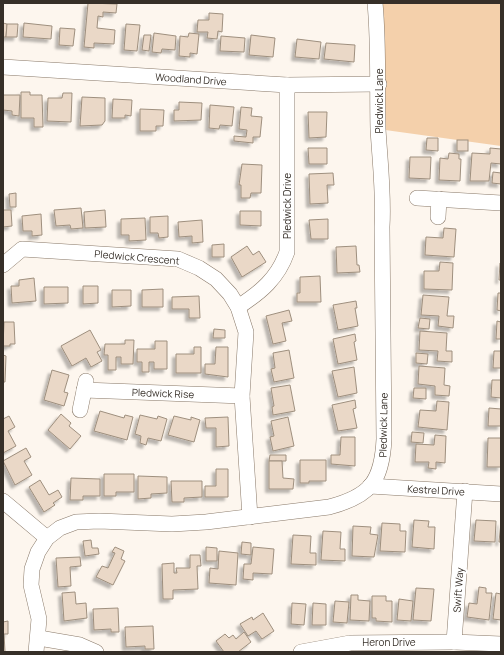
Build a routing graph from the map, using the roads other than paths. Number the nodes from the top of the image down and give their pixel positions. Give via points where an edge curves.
1 (376, 3) edge
2 (3, 67) edge
3 (379, 84) junction
4 (287, 85) junction
5 (417, 198) dead end
6 (439, 199) junction
7 (501, 203) edge
8 (438, 216) dead end
9 (3, 265) edge
10 (238, 308) junction
11 (242, 396) junction
12 (80, 410) dead end
13 (370, 486) junction
14 (465, 491) junction
15 (501, 494) edge
16 (3, 501) edge
17 (250, 517) junction
18 (47, 538) junction
19 (454, 642) junction
20 (501, 644) edge
21 (38, 645) edge
22 (96, 652) edge
23 (301, 652) edge

1 - 3 street, Pledwick Lane
2 - 4 street, Woodland Drive
3 - 4 street, Woodland Drive
3 - 13 street, Pledwick Lane via 378,129 383,199 384,439 383,460 378,476
4 - 10 street, Pledwick Drive via 287,252 273,280
5 - 6 street
6 - 7 street
6 - 8 street
9 - 10 street, Pledwick Crescent via 22,249 178,259 216,279 230,294
10 - 11 street, Pledwick Crescent via 246,332
11 - 12 street, Pledwick Rise via 85,385
11 - 17 street, Pledwick Crescent
13 - 14 street, Kestrel Drive
13 - 17 street, Pledwick Lane via 358,496 329,507
14 - 15 street, Kestrel Drive
14 - 19 street, Swift Way
16 - 18 street
17 - 18 street, Pledwick Lane via 172,524 76,522 60,528
18 - 21 street, Pledwick Lane via 32,568 31,585 39,619
19 - 20 street
19 - 23 street, Heron Drive via 350,643
21 - 22 street via 80,645

